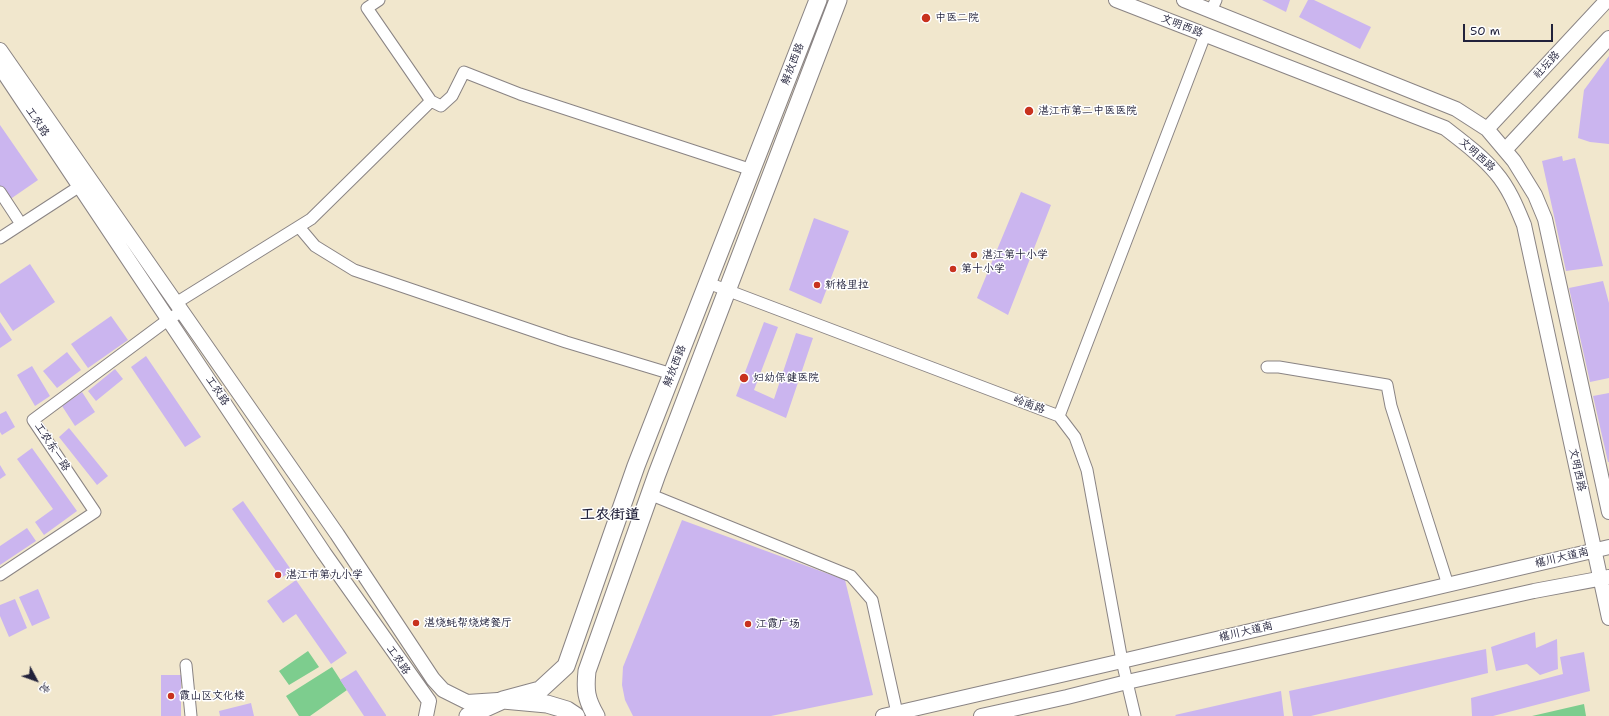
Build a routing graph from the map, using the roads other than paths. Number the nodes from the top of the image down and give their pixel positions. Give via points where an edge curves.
1 (379, 0) edge
2 (818, 0) edge
3 (838, 0) edge
4 (1116, 0) edge
5 (1184, 0) edge
6 (1607, 0) edge
7 (1213, 6) edge
8 (1205, 35) junction
9 (1609, 38) edge
10 (0, 50) edge
11 (0, 66) edge
12 (431, 101) junction
13 (1487, 129) junction
14 (1505, 150) junction
15 (752, 170) junction
16 (80, 186) junction
17 (0, 192) edge
18 (21, 224) junction
19 (299, 227) junction
20 (0, 238) edge
21 (708, 283) junction
22 (727, 289) junction
23 (179, 307) junction
24 (169, 319) junction
25 (1267, 366) dead end
26 (672, 374) junction
27 (1059, 416) junction
28 (649, 494) junction
29 (1609, 512) edge
30 (1609, 547) edge
31 (1595, 550) junction
32 (0, 575) edge
33 (1605, 578) edge
34 (1448, 585) junction
35 (1609, 618) edge
36 (1122, 661) junction
37 (186, 665) dead end
38 (1127, 682) junction
39 (503, 700) junction
40 (897, 713) junction
41 (191, 716) edge
42 (426, 716) edge
43 (468, 716) edge
44 (576, 716) edge
45 (596, 716) edge
46 (883, 716) edge
47 (981, 716) edge
48 (1135, 716) edge

1 - 12 street via 367,8
2 - 15 main road, 解放西路
3 - 22 main road, 解放西路
4 - 8 street, 文明西路
5 - 7 street, 文明西路
6 - 13 street, 社坛路
7 - 13 street, 文明西路 via 1456,109
8 - 27 street
8 - 31 street, 文明西路 via 1445,128 1497,174 1524,225
9 - 14 street
10 - 23 street, 工农路
11 - 16 street, 工农路
12 - 15 street via 441,106 452,96 464,72 520,94
12 - 19 street, 工农东一路 via 311,219
13 - 14 street, 文明西路
14 - 29 street, 文明西路 via 1535,195 1545,219
15 - 21 main road, 解放西路
16 - 18 street
16 - 24 street, 工农路
17 - 18 street
18 - 20 street
19 - 23 street, 工农东一路
19 - 26 street via 316,246 354,270 566,342
21 - 22 street, 岭南路
21 - 26 main road, 解放西路
22 - 27 street, 岭南路
22 - 28 main road, 解放西路
23 - 24 street, 工农东一路
23 - 39 street, 工农路 via 433,679 443,690 467,702
24 - 32 street, 工农东一路 via 33,420 95,512
24 - 42 street, 工农路 via 324,553 428,701
25 - 34 street via 1387,385 1391,406
26 - 39 main road, 解放西路 via 636,466 566,666 540,690
27 - 36 street, 岭南路 via 1075,437 1087,470
28 - 40 street via 851,576 872,600
28 - 45 main road, 解放西路 via 587,671 585,686 588,702
30 - 31 street, 椹川大道南
31 - 33 street, 文明西路
31 - 34 street, 椹川大道南
33 - 35 street, 文明西路
33 - 38 street, 椹川大道南 via 1534,591
34 - 36 street, 椹川大道南
36 - 38 street, 岭南路
36 - 40 street, 椹川大道南
37 - 41 street
38 - 47 street, 椹川大道南
38 - 48 street, 岭南路
39 - 43 main road, 解放西路
39 - 44 main road via 547,704 567,710
40 - 46 street, 椹川大道南

